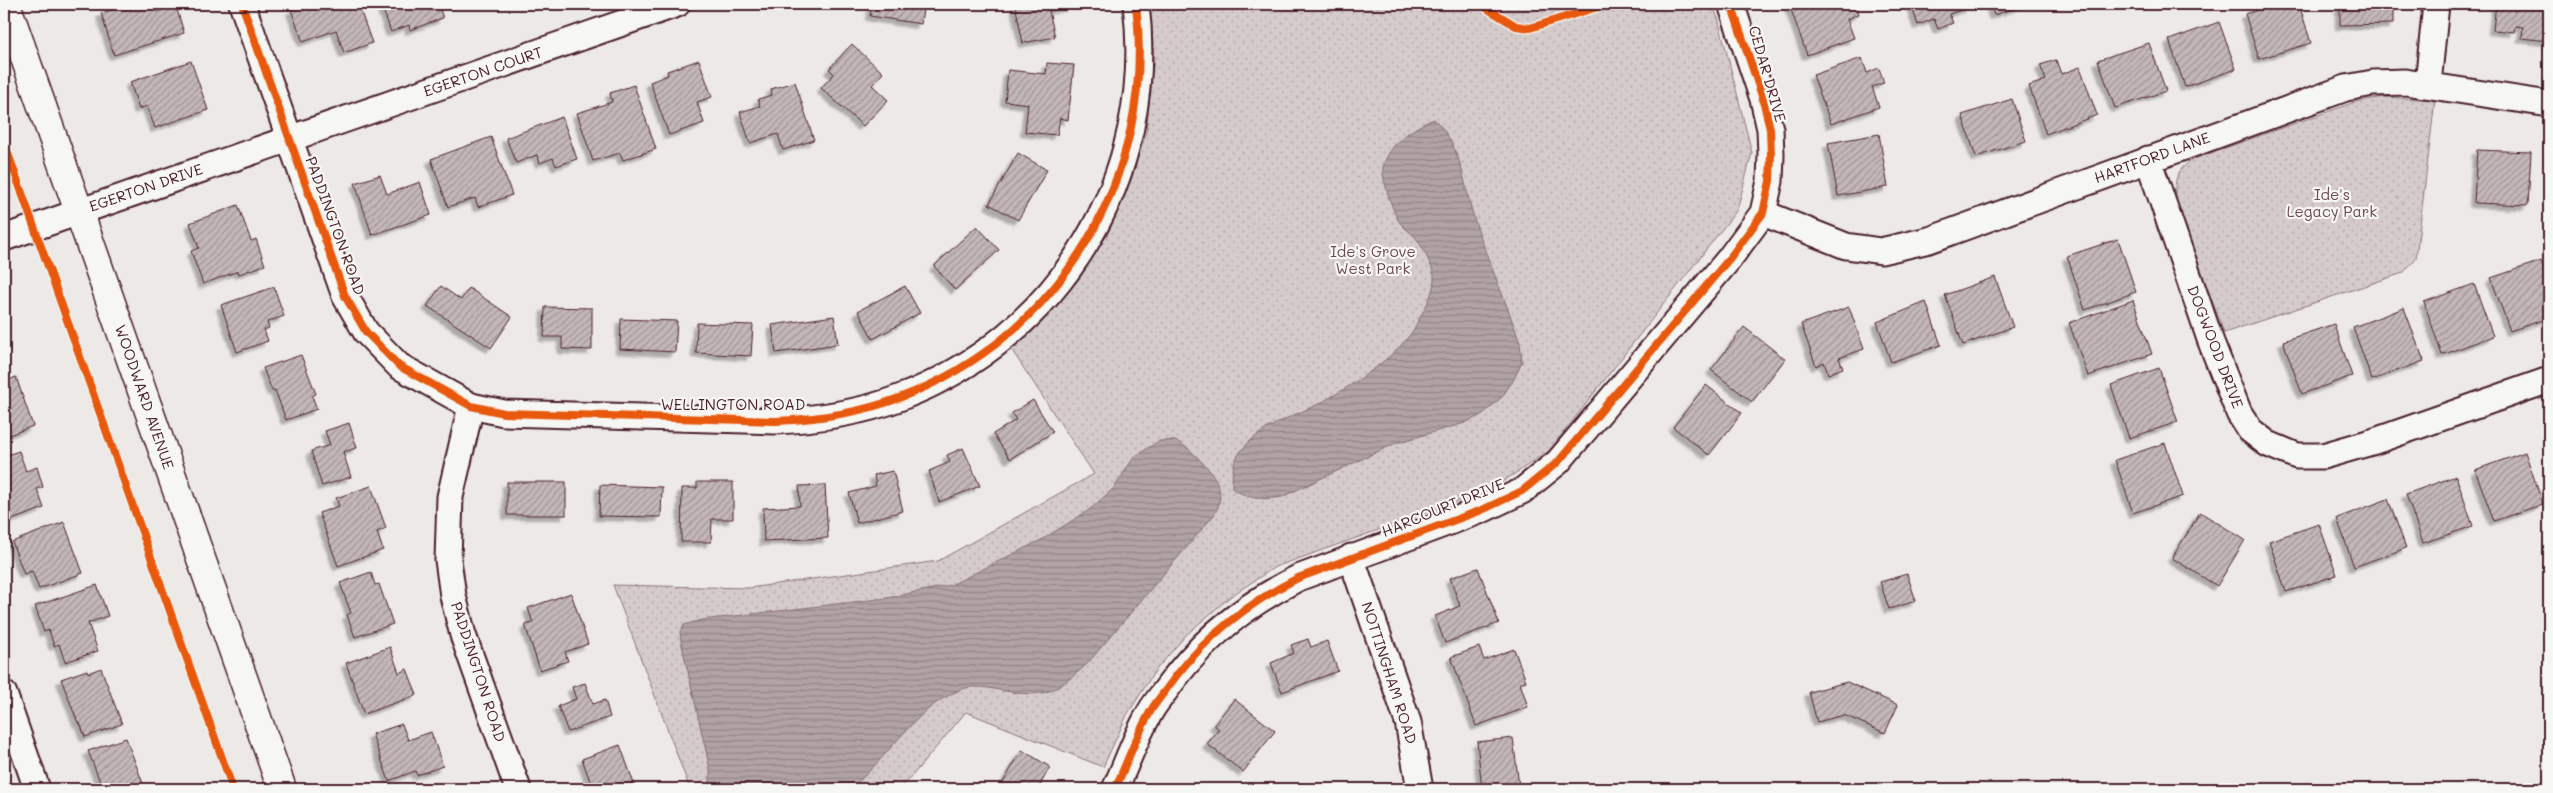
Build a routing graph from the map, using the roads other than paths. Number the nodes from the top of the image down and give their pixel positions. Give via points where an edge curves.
1 (6, 4) edge
2 (242, 4) edge
3 (677, 4) edge
4 (1136, 4) edge
5 (1731, 4) edge
6 (2436, 4) edge
7 (2428, 84) junction
8 (2549, 104) edge
9 (289, 140) junction
10 (2148, 160) junction
11 (79, 212) junction
12 (1763, 213) junction
13 (4, 238) edge
14 (2549, 380) edge
15 (471, 406) junction
16 (1351, 558) junction
17 (4, 694) edge
18 (37, 789) edge
19 (282, 789) edge
20 (518, 789) edge
21 (1115, 789) edge
22 (1420, 789) edge

1 - 11 main road, WOODWARD AVENUE
2 - 9 street, PADDINGTON ROAD
3 - 9 street, EGERTON COURT
4 - 15 street, WELLINGTON ROAD via 1140,61 1134,119 1102,214 1064,275 1016,328 988,350 933,384 852,413 804,420 525,415
5 - 12 street, CEDAR DRIVE via 1770,129 1770,181
6 - 7 street
7 - 8 street, HARTFORD LANE
7 - 10 street, HARTFORD LANE via 2373,83 2346,88
9 - 11 street, EGERTON DRIVE
9 - 15 street, PADDINGTON ROAD via 345,296 366,332 399,366
10 - 12 street, HARTFORD LANE via 1930,240 1881,251 1846,246
10 - 14 street, DOGWOOD DRIVE via 2239,413 2250,430 2268,444 2297,456 2323,456 2375,442
11 - 13 street, EGERTON DRIVE
11 - 19 main road, WOODWARD AVENUE
12 - 16 street, HARCOURT DRIVE via 1729,260 1558,462 1522,491 1482,510
15 - 20 street, PADDINGTON ROAD via 450,497 448,560 453,596 464,634
16 - 21 street, HARCOURT DRIVE via 1272,591 1211,636 1177,673 1148,714
16 - 22 street, NOTTINGHAM ROAD via 1408,722
17 - 18 street

